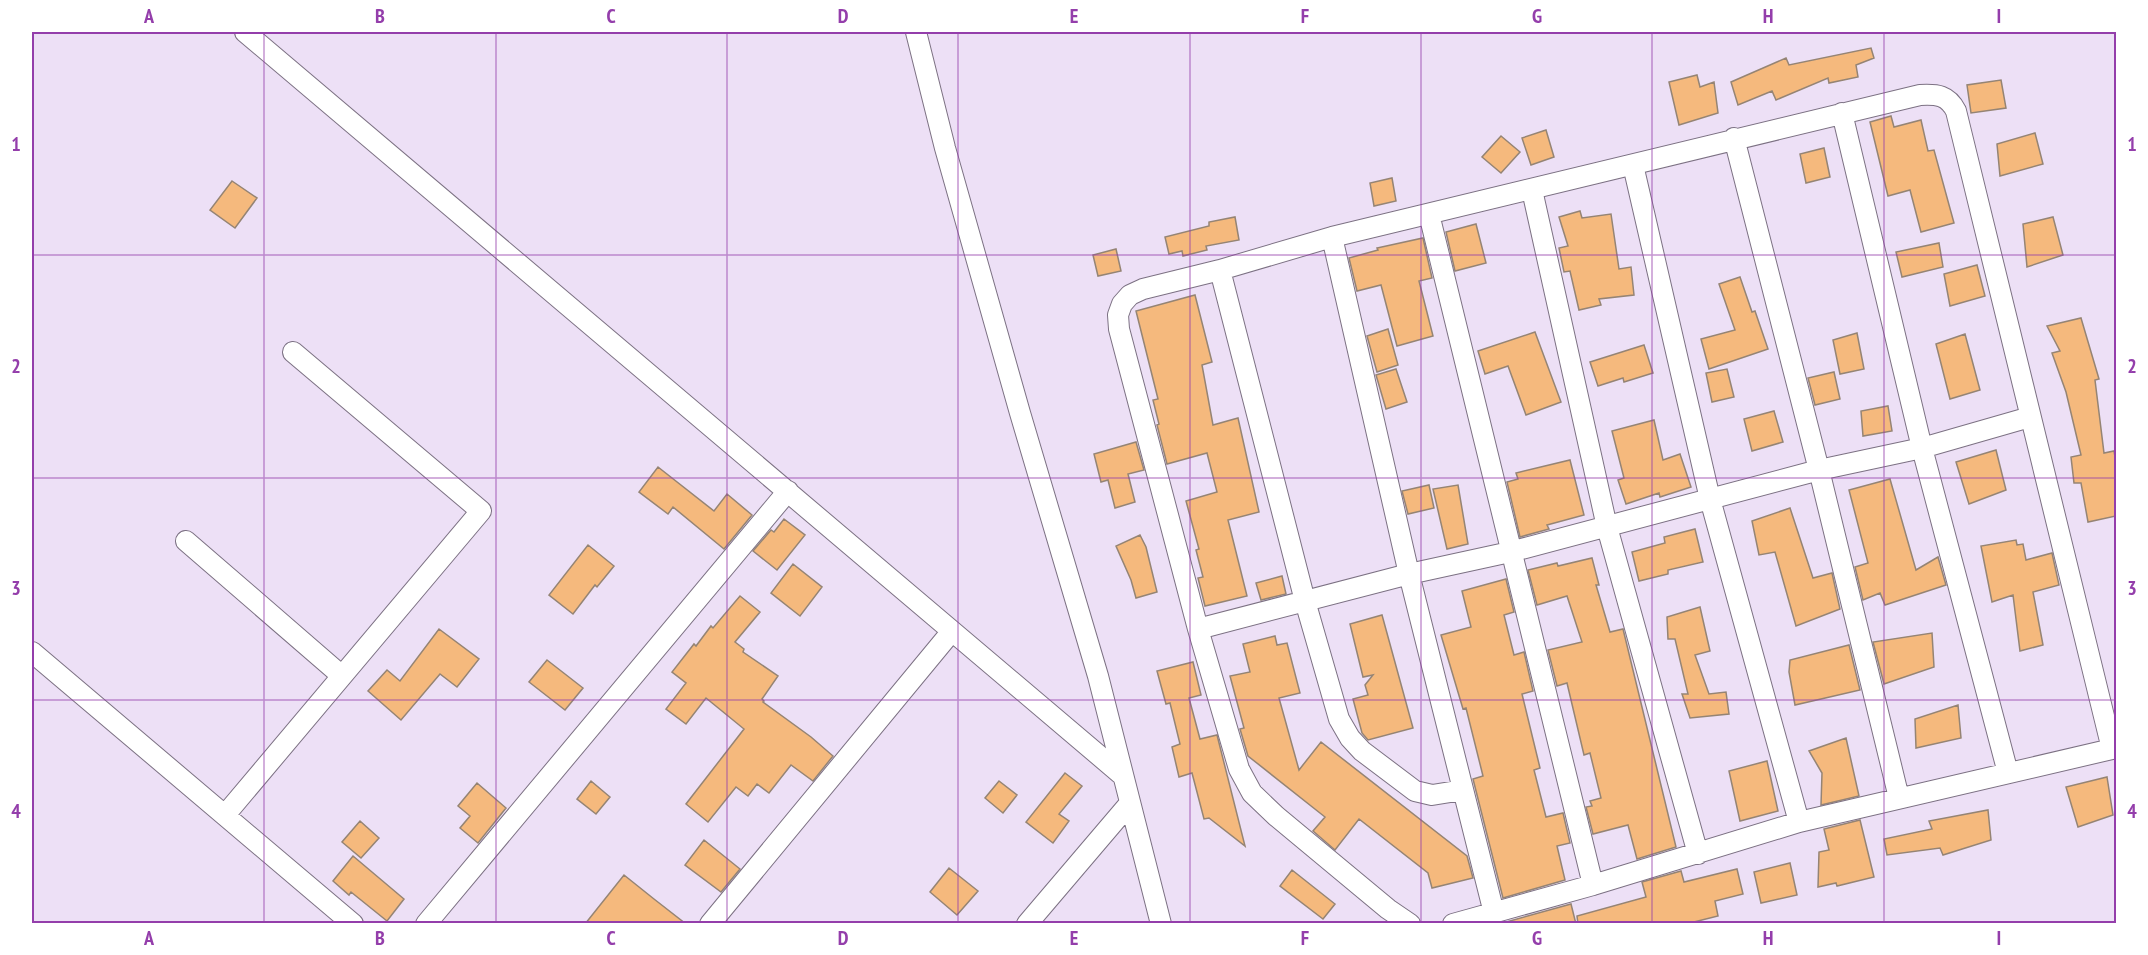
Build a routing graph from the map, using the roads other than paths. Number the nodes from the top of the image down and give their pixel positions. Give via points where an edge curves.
1 (245, 32) edge
2 (916, 32) edge
3 (1842, 114) junction
4 (1734, 138) junction
5 (1633, 165) junction
6 (1532, 190) junction
7 (1429, 214) junction
8 (1332, 237) junction
9 (1220, 270) junction
10 (293, 351) dead end
11 (2030, 417) junction
12 (1922, 448) junction
13 (1819, 470) junction
14 (788, 491) junction
15 (1710, 499) junction
16 (1607, 527) junction
17 (186, 542) dead end
18 (1510, 552) junction
19 (1409, 574) junction
20 (1305, 601) junction
21 (1198, 629) junction
22 (952, 631) junction
23 (32, 652) edge
24 (342, 676) junction
25 (2114, 757) edge
26 (2008, 773) junction
27 (1122, 775) junction
28 (1463, 789) junction
29 (1899, 798) junction
30 (1130, 803) junction
31 (225, 815) junction
32 (1799, 822) junction
33 (1698, 854) junction
34 (1593, 885) junction
35 (1494, 913) junction
36 (353, 924) edge
37 (426, 924) edge
38 (711, 924) edge
39 (1027, 924) edge
40 (1161, 924) edge
41 (1410, 924) edge
42 (1453, 924) edge

1 - 14 street
2 - 27 street via 945,148 1098,676
3 - 4 street
3 - 11 street via 1920,95 1936,94 1952,102
3 - 12 street
4 - 5 street
4 - 13 street
5 - 6 street
5 - 15 street
6 - 7 street
6 - 16 street
7 - 8 street
7 - 18 street
8 - 9 street
8 - 19 street
9 - 20 street
9 - 21 street via 1143,289 1130,295 1118,315
10 - 24 street via 481,511
11 - 12 street
11 - 25 street
12 - 13 street
12 - 26 street
13 - 15 street
13 - 29 street
14 - 22 street
14 - 37 street
15 - 16 street
15 - 32 street
16 - 18 street
16 - 33 street
17 - 24 street
18 - 19 street
18 - 34 street
19 - 20 street
19 - 28 street
20 - 21 street
20 - 28 street via 1339,718 1350,738 1415,791 1432,795
21 - 41 street via 1239,769 1252,793
22 - 27 street
22 - 38 street
23 - 31 street
24 - 31 street
25 - 26 street
26 - 29 street
27 - 30 street
28 - 35 street
29 - 32 street
30 - 39 street
30 - 40 street
31 - 36 street
32 - 33 street
33 - 34 street
34 - 35 street
35 - 42 street

